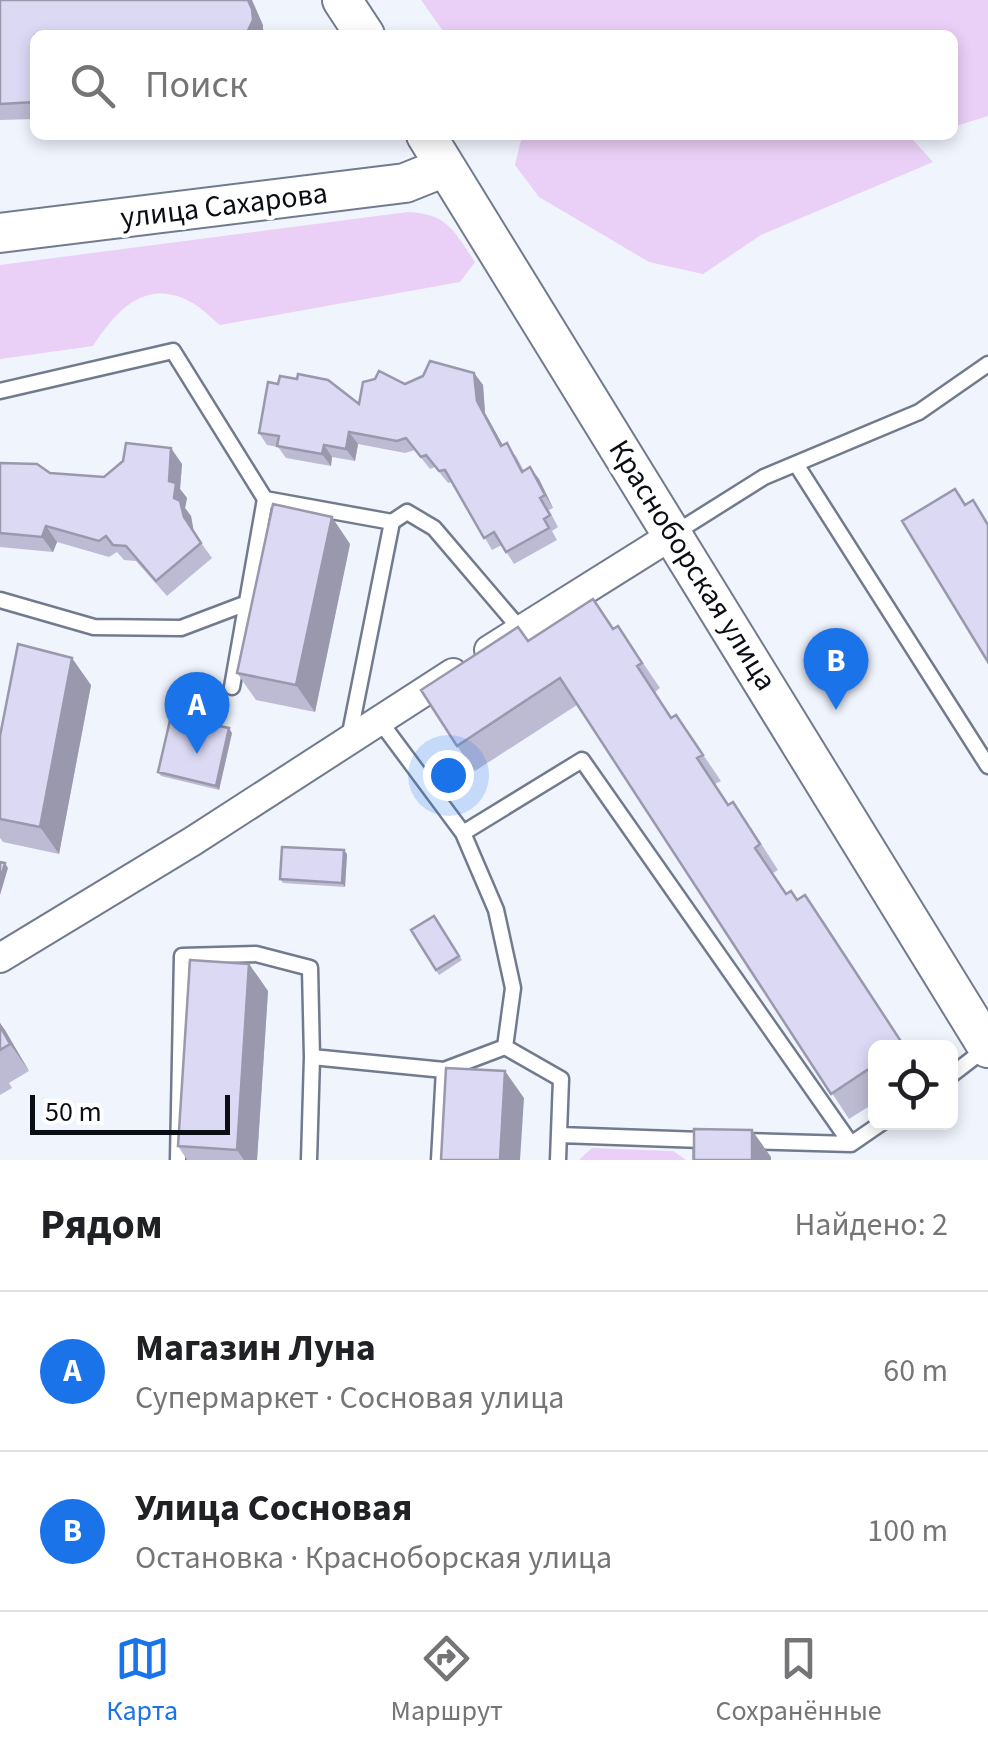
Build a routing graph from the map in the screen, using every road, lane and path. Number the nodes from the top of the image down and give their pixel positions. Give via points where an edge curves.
1 (342, 0) edge
2 (362, 30) edge
3 (436, 151) edge
4 (0, 233) edge
5 (988, 364) edge
6 (0, 391) edge
7 (796, 464) junction
8 (264, 499) junction
9 (392, 522) junction
10 (674, 534) junction
11 (0, 600) edge
12 (247, 603) junction
13 (520, 630) junction
14 (232, 687) dead end
15 (378, 720) junction
16 (349, 738) junction
17 (988, 766) edge
18 (463, 833) junction
19 (0, 958) edge
20 (504, 1047) junction
21 (988, 1048) edge
22 (312, 1058) junction
23 (444, 1070) junction
24 (958, 1070) edge
25 (871, 1130) edge
26 (559, 1134) junction
27 (702, 1140) junction
28 (851, 1144) junction
29 (178, 1160) edge
30 (310, 1160) edge
31 (438, 1160) edge
32 (558, 1160) edge
33 (702, 1160) edge

1 - 2 street
3 - 4 street, улица Сахарова via 405,182
3 - 10 street, Красноборская улица
5 - 7 lane via 919,412
6 - 8 lane via 173,350
7 - 10 lane
7 - 17 lane
8 - 9 lane
8 - 12 lane
9 - 13 lane via 407,512 434,528
9 - 16 lane
10 - 13 street
10 - 21 street, Красноборская улица
11 - 12 lane via 94,627 181,628
12 - 14 lane
13 - 15 street
15 - 16 street
15 - 18 lane
16 - 19 street
18 - 20 lane via 496,910 513,988
18 - 28 lane via 582,760
20 - 23 lane
20 - 26 lane via 562,1079
21 - 24 lane
22 - 23 lane
22 - 29 lane via 310,968 256,954 182,956
22 - 30 lane
23 - 31 lane
25 - 28 lane
26 - 27 lane
26 - 32 lane
27 - 28 lane
27 - 33 lane

